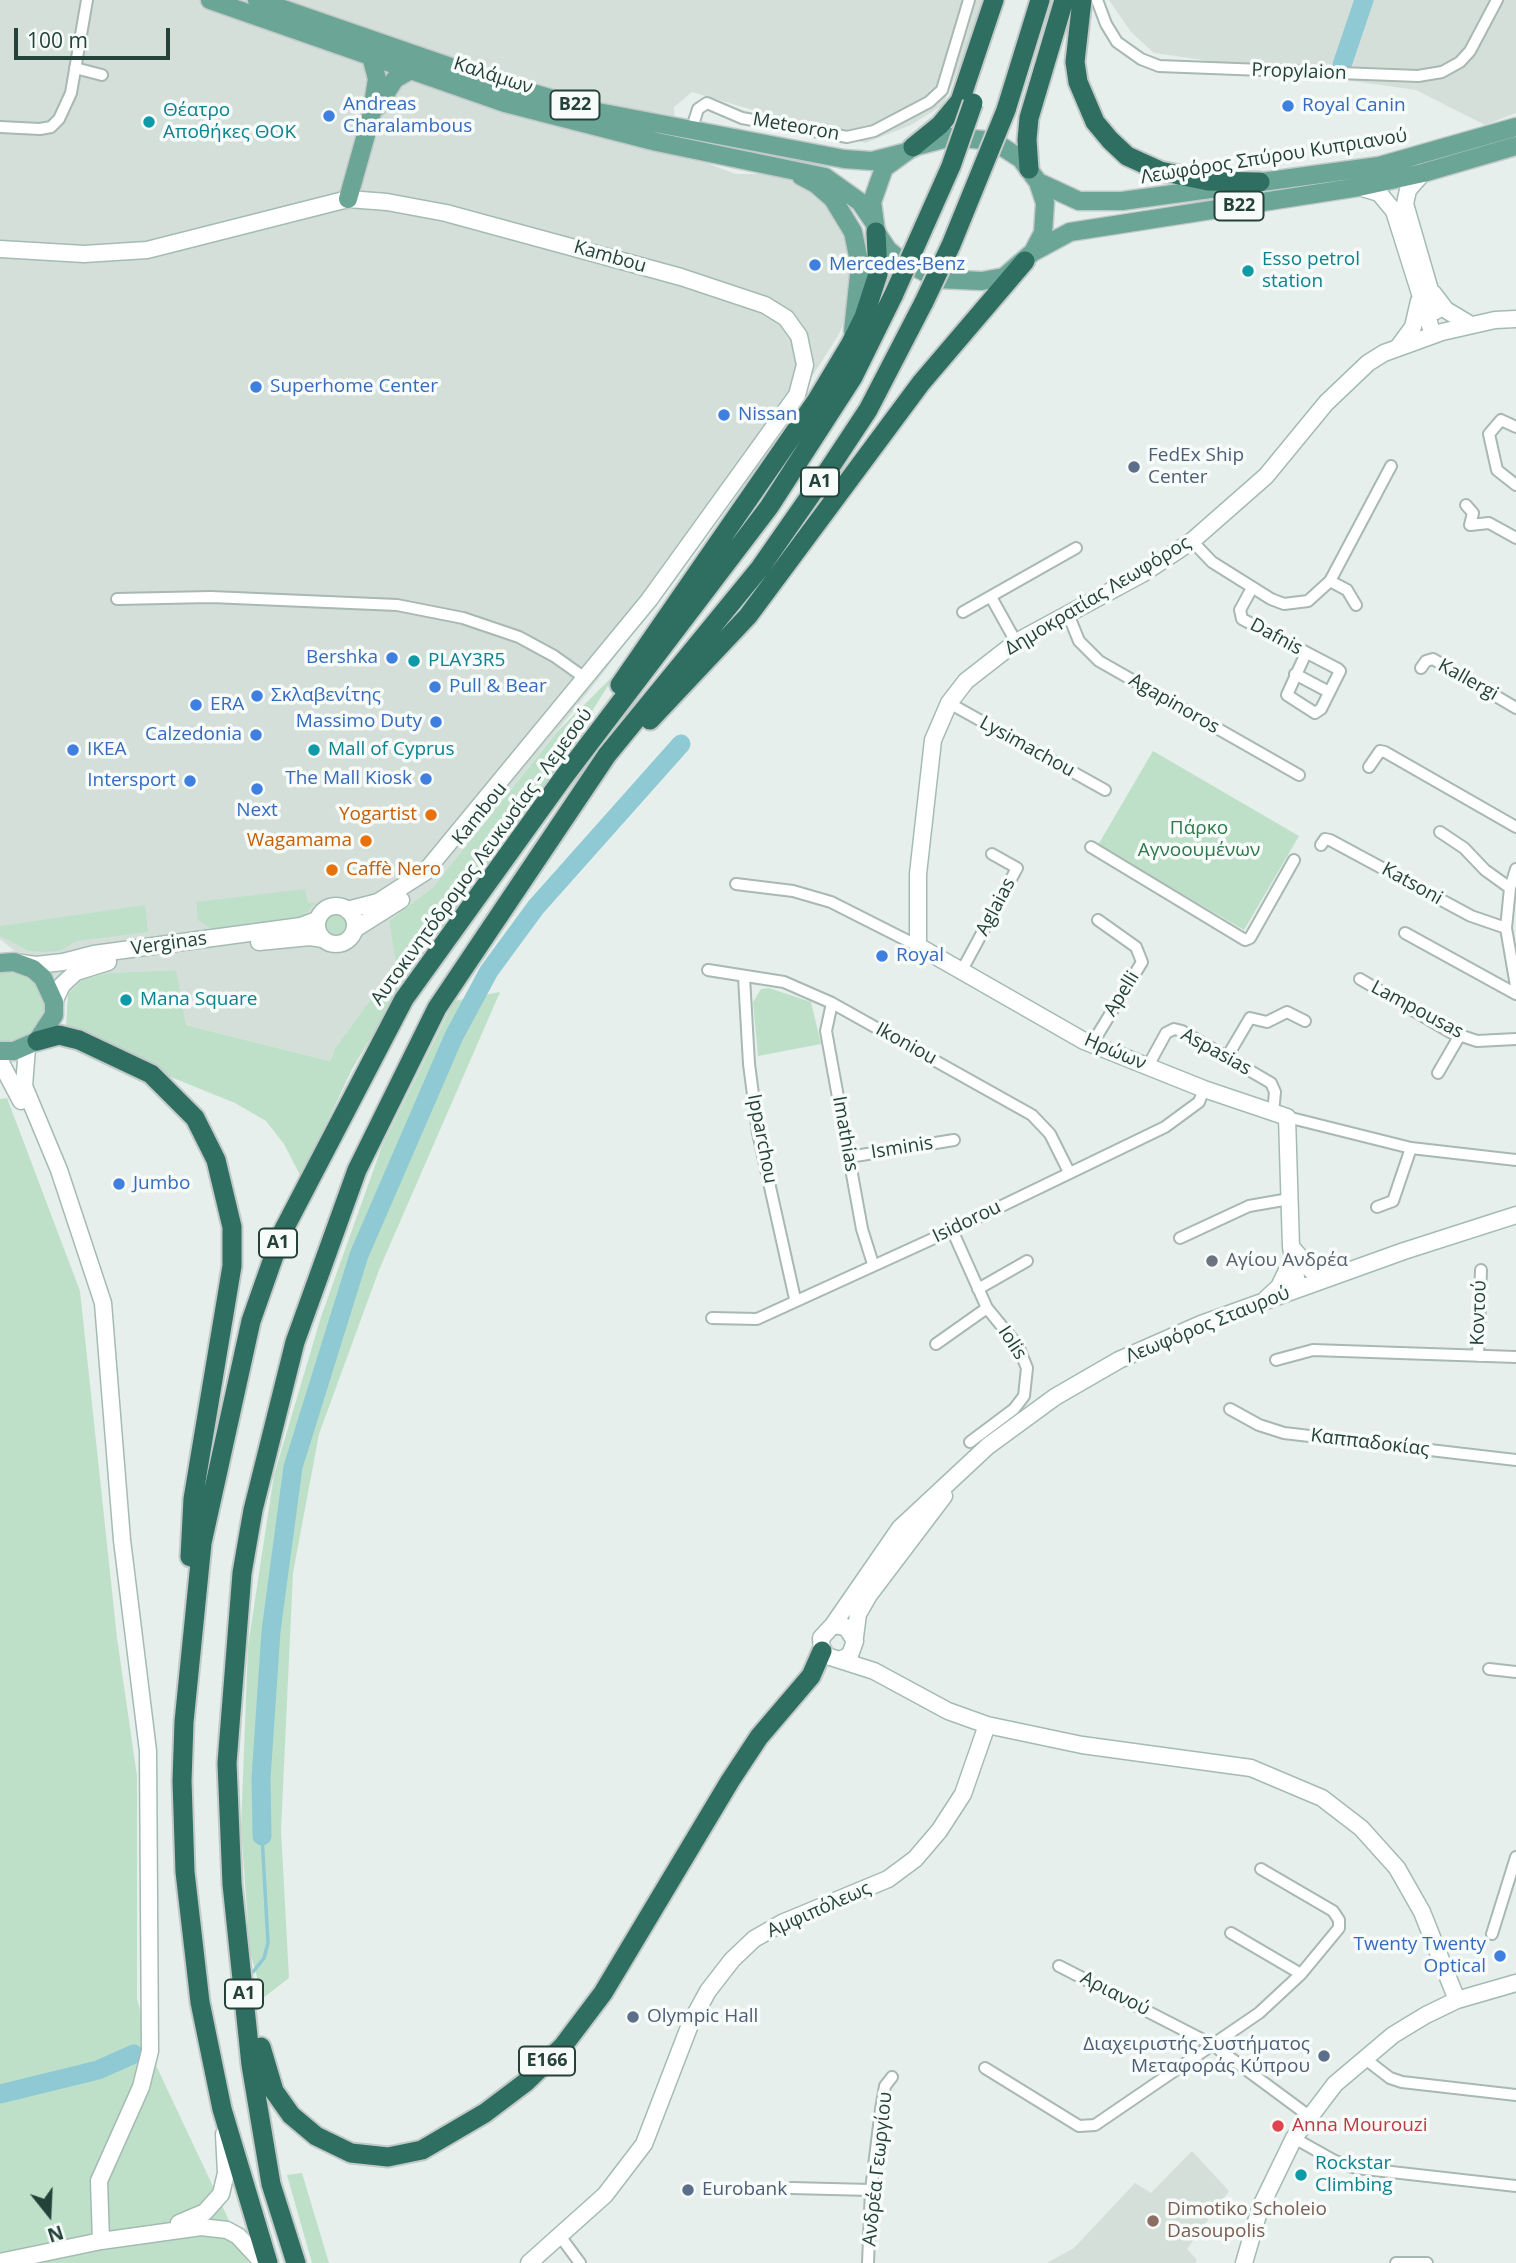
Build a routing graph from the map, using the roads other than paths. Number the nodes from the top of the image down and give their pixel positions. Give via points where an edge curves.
1 (87, 0) edge
2 (210, 0) edge
3 (257, 0) edge
4 (969, 0) edge
5 (994, 0) edge
6 (1008, 0) edge
7 (1040, 0) edge
8 (1063, 0) edge
9 (1082, 0) edge
10 (1097, 0) edge
11 (1497, 0) edge
12 (371, 56) junction
13 (75, 68) junction
14 (411, 70) junction
15 (102, 75) dead end
16 (372, 117) junction
17 (0, 127) edge
18 (1516, 127) edge
19 (691, 131) junction
20 (1516, 146) edge
21 (908, 150) junction
22 (779, 166) junction
23 (1423, 173) junction
24 (1034, 175) junction
25 (1260, 181) junction
26 (1359, 187) junction
27 (348, 199) junction
28 (875, 228) junction
29 (0, 249) edge
30 (1029, 256) junction
31 (1424, 290) junction
32 (1516, 319) edge
33 (1471, 325) junction
34 (1437, 334) junction
35 (850, 345) junction
36 (1398, 347) junction
37 (1516, 427) edge
38 (1391, 466) dead end
39 (1516, 485) edge
40 (1466, 505) dead end
41 (1516, 538) edge
42 (1192, 541) junction
43 (1076, 548) dead end
44 (1330, 581) junction
45 (1252, 588) junction
46 (991, 597) junction
47 (117, 598) dead end
48 (1356, 605) dead end
49 (963, 612) dead end
50 (1068, 614) junction
51 (1016, 642) junction
52 (1306, 653) junction
53 (1421, 668) dead end
54 (1295, 674) junction
55 (585, 678) junction
56 (1329, 692) junction
57 (950, 703) junction
58 (1516, 708) edge
59 (1369, 767) dead end
60 (1299, 775) dead end
61 (563, 778) junction
62 (1105, 790) dead end
63 (561, 821) junction
64 (1516, 827) edge
65 (1440, 832) dead end
66 (1321, 845) dead end
67 (1091, 847) dead end
68 (992, 854) dead end
69 (1294, 860) dead end
70 (1516, 869) edge
71 (737, 884) dead end
72 (1510, 888) junction
73 (347, 909) junction
74 (317, 919) junction
75 (1098, 920) dead end
76 (1506, 928) junction
77 (355, 929) junction
78 (1405, 933) dead end
79 (323, 939) junction
80 (918, 946) junction
81 (9, 960) edge
82 (708, 970) dead end
83 (961, 972) junction
84 (744, 977) junction
85 (1360, 979) dead end
86 (1516, 986) edge
87 (1516, 994) edge
88 (54, 1002) junction
89 (832, 1003) junction
90 (1305, 1021) dead end
91 (1460, 1035) junction
92 (1516, 1039) edge
93 (32, 1044) junction
94 (1091, 1044) junction
95 (0, 1051) edge
96 (1227, 1057) junction
97 (0, 1061) edge
98 (1148, 1066) junction
99 (1438, 1073) dead end
100 (1205, 1089) junction
101 (1280, 1115) junction
102 (954, 1139) dead end
103 (1411, 1148) junction
104 (849, 1157) junction
105 (1516, 1160) edge
106 (1069, 1172) junction
107 (1289, 1199) junction
108 (1377, 1207) dead end
109 (1516, 1215) edge
110 (952, 1230) junction
111 (1180, 1238) dead end
112 (1292, 1253) junction
113 (1027, 1261) dead end
114 (873, 1264) junction
115 (1481, 1270) dead end
116 (1336, 1275) junction
117 (978, 1289) junction
118 (1298, 1289) junction
119 (795, 1299) junction
120 (1264, 1301) junction
121 (987, 1308) junction
122 (712, 1318) dead end
123 (936, 1344) dead end
124 (1478, 1356) junction
125 (1516, 1357) edge
126 (1276, 1360) dead end
127 (1230, 1409) dead end
128 (970, 1442) dead end
129 (1516, 1460) edge
130 (964, 1469) junction
131 (195, 1599) junction
132 (833, 1625) junction
133 (855, 1639) junction
134 (831, 1655) junction
135 (1489, 1669) dead end
136 (138, 1672) junction
137 (1516, 1672) edge
138 (889, 1678) junction
139 (987, 1725) junction
140 (1516, 1857) edge
141 (1261, 1869) dead end
142 (232, 1884) junction
143 (1231, 1933) dead end
144 (1492, 1934) dead end
145 (1059, 1966) dead end
146 (1301, 1974) junction
147 (1516, 1983) edge
148 (1457, 2000) junction
149 (1213, 2045) junction
150 (1364, 2057) junction
151 (985, 2068) dead end
152 (892, 2077) dead end
153 (1516, 2095) edge
154 (258, 2104) junction
155 (222, 2109) junction
156 (1309, 2116) junction
157 (1294, 2138) junction
158 (1516, 2186) edge
159 (791, 2188) dead end
160 (871, 2190) junction
161 (99, 2207) junction
162 (157, 2231) junction
163 (560, 2236) junction
164 (127, 2237) junction
165 (101, 2241) junction
166 (0, 2262) edge
167 (265, 2263) edge
168 (296, 2263) edge
169 (309, 2263) edge
170 (530, 2263) edge
171 (580, 2263) edge
172 (868, 2263) edge
173 (1244, 2263) edge
174 (1396, 2263) edge
175 (1427, 2263) edge

1 - 13 street
2 - 12 main road, Καλάμων / B22
3 - 19 main road, Καλάμων / B22 via 494,82 598,112
4 - 19 street, Meteoron via 942,90 929,102 874,131 847,137 742,118 707,103 698,109
5 - 21 highway via 960,101 940,125
6 - 61 highway, Αυτοκινητόδρομος Λευκωσίας - Λεμεσού / A1, bridge via 951,166 853,377 769,507
7 - 63 highway, A1, bridge via 1006,110 951,245 868,410 783,535 695,650 631,723
8 - 24 highway via 1029,118 1027,140
9 - 25 highway via 1075,62 1078,82 1095,122 1110,141 1127,156 1160,171 1208,181
10 - 11 street, Propylaion via 1116,42 1141,60 1159,66 1418,76 1442,72 1460,62
12 - 14 main road, Καλάμων / B22
12 - 16 main road via 377,79
13 - 15 street
13 - 17 street via 71,93 51,127
14 - 16 main road via 389,86
14 - 22 main road, Καλάμων / B22 via 575,122
16 - 27 main road
18 - 25 main road, Λεωφόρος Σπύρου Κυπριανού / B22 via 1379,166
19 - 21 main road, Καλάμων / B22 via 844,159 872,161
20 - 23 main road, Λεωφόρος Σπύρου Κυπριανού / B22
21 - 24 main road, B22 via 951,137 983,140 1014,153
21 - 28 main road via 890,161 878,178 872,202
22 - 28 main road, Καλάμων / B22 via 839,183 860,202
22 - 35 main road via 826,192 853,232 860,267
23 - 26 main road, Λεωφόρος Σπύρου Κυπριανού / B22
23 - 31 main road via 1408,190 1405,204
24 - 25 main road, Λεωφόρος Σπύρου Κυπριανού / B22 via 1068,198 1090,202
24 - 30 main road via 1046,213 1043,233
26 - 30 main road, Λεωφόρος Σπύρου Κυπριανού / B22 via 1083,229
26 - 31 main road via 1379,193 1390,203
27 - 29 main road, Kambou via 147,250 84,254
27 - 55 main road, Kambou via 446,213 681,277 765,305 786,318 799,336 805,365 797,395 649,600
28 - 30 main road, B22 via 888,250 939,279 1004,277
28 - 35 highway via 878,274
30 - 63 highway via 896,415 748,616
31 - 33 main road
31 - 34 main road
31 - 36 main road via 1413,327
32 - 33 main road, Δημοκρατίας Λεωφόρος
33 - 34 main road, Δημοκρατίας Λεωφόρος
34 - 36 main road, Δημοκρατίας Λεωφόρος
35 - 61 highway via 608,703
36 - 42 main road, Δημοκρατίας Λεωφόρος via 1360,368 1266,476
37 - 39 street via 1501,420 1489,434 1497,470
38 - 44 street
40 - 41 street via 1473,513 1470,525 1489,523
42 - 45 street via 1204,556
42 - 50 main road, Δημοκρατίας Λεωφόρος
43 - 46 street
44 - 45 street via 1318,594 1296,604 1284,604
44 - 48 street via 1347,590
45 - 52 street, Dafnis via 1240,611 1242,619
46 - 49 street
46 - 51 street
47 - 55 street via 397,605 463,618 519,637
50 - 51 main road, Δημοκρατίας Λεωφόρος
50 - 60 street, Agapinoros via 1079,641 1099,661
51 - 57 main road, Δημοκρατίας Λεωφόρος via 966,681
52 - 54 street
52 - 56 street, Dafnis via 1340,671
53 - 58 street, Kallergi via 1433,659
54 - 56 street
54 - 56 street via 1287,695 1315,713
55 - 73 main road, Kambou via 425,872 378,902
55 - 77 main road, Kambou via 436,868 416,889
57 - 62 street, Lysimachou
57 - 80 main road, Δημοκρατίας Λεωφόρος via 933,740 930,759 918,874
59 - 64 street via 1380,751 1385,752
61 - 131 highway, Αυτοκινητόδρομος Λευκωσίας - Λεμεσού / A1 via 404,999 282,1234 251,1321 210,1497
63 - 142 highway, A1 via 472,952 407,1065 357,1170 295,1342 242,1573 227,1763
65 - 72 street
66 - 76 street, Katsoni via 1331,839 1471,916
67 - 69 street via 1245,940
68 - 83 street, Aglaias via 1017,868
70 - 72 street
71 - 80 street, Ηρώων via 793,891 831,902
72 - 76 street
73 - 74 main road via 331,906
73 - 77 main road
74 - 79 main road
74 - 81 main road, Verginas via 301,926 63,962
75 - 94 street, Apelli via 1136,947 1142,962
76 - 86 street
77 - 79 main road via 346,942 330,944
78 - 87 street
79 - 88 main road, Verginas via 292,938 95,964 76,972 62,985
80 - 83 main road, Ηρώων
81 - 88 main road via 43,978
82 - 84 street, Ikoniou
83 - 94 main road, Ηρώων
84 - 89 street, Ikoniou via 784,982
84 - 119 street, Ipparchou via 748,1064 758,1133
85 - 91 street, Lampousas
88 - 93 main road via 54,1016
89 - 104 street, Imathias via 826,1031
89 - 106 street, Ikoniou via 1032,1115 1050,1134
90 - 96 street via 1287,1012 1267,1022 1250,1018
91 - 92 street, Lampousas via 1477,1041
91 - 99 street
93 - 95 main road
93 - 131 highway via 59,1035 79,1040 151,1074 195,1118 219,1171 232,1227 232,1266 189,1536
93 - 136 main road via 24,1086 59,1170 103,1303
94 - 98 main road, Ηρώων
96 - 98 street, Aspasias via 1174,1029 1166,1033
96 - 101 street, Aspasias via 1271,1083
97 - 136 main road via 56,1185 88,1281 115,1540 129,1643
98 - 100 main road, Ηρώων
100 - 101 main road, Ηρώων
100 - 106 street, Isidorou via 1183,1117
101 - 103 street, Ηρώων
101 - 107 main road
102 - 104 street, Isminis
103 - 105 street, Ηρώων
103 - 108 street via 1393,1201
104 - 114 street, Imathias
106 - 110 street, Isidorou
107 - 111 street via 1249,1206
107 - 112 main road
109 - 116 main road, Λεωφόρος Σταυρού
110 - 114 street, Isidorou
110 - 117 street, Iolis
112 - 116 main road via 1311,1270
112 - 118 main road
112 - 120 main road via 1279,1287
113 - 117 street
114 - 119 street, Isidorou
115 - 124 street, Κοντού
116 - 118 main road, Λεωφόρος Σταυρού
117 - 121 street, Iolis
118 - 120 main road, Λεωφόρος Σταυρού
119 - 122 street, Isidorou via 757,1319
120 - 130 main road, Λεωφόρος Σταυρού via 1119,1360 1055,1397
121 - 123 street
121 - 128 street, Iolis via 1018,1346 1028,1382 1014,1409
124 - 125 street
124 - 126 street via 1313,1350
127 - 129 street, Καππαδοκίας via 1284,1433
130 - 132 main road, Λεωφόρος Σταυρού via 900,1528
130 - 133 main road, Λεωφόρος Σταυρού via 869,1595 858,1614
131 - 155 highway, Αυτοκινητόδρομος Λευκωσίας - Λεμεσού / A1 via 182,1781 185,1872 198,1989
132 - 133 main road via 846,1627
132 - 134 main road via 823,1632
133 - 134 main road via 850,1655
133 - 138 main road
134 - 138 main road
134 - 142 highway, E166 via 760,1737 603,1993 563,2046 485,2113 422,2150 388,2157 351,2153 316,2136 283,2105 266,2071
135 - 137 street
136 - 161 main road via 148,1751 150,2051 141,2087 103,2169
138 - 139 main road via 948,1711
139 - 148 main road via 1082,1745 1251,1768 1322,1798 1362,1828 1397,1868 1422,1912
139 - 163 main road, Αμφιπόλεως via 963,1794 915,1859 888,1880 782,1923 754,1939 732,1960 691,2022 644,2144 605,2194
140 - 144 street
141 - 146 street via 1333,1911 1339,1920 1339,1928
142 - 154 highway, A1
143 - 146 street
145 - 149 street, Αριανού
146 - 149 street via 1282,1994
147 - 148 main road
148 - 150 main road
149 - 151 street via 1095,2125 1079,2126
149 - 156 street, Αριανού
150 - 153 street via 1402,2082
150 - 156 main road
152 - 160 street, Ανδρέα Γεωργίου via 885,2086
154 - 168 highway, A1 via 271,2184
154 - 169 highway
155 - 162 main road via 226,2173 221,2194 205,2212
155 - 167 highway, Αυτοκινητόδρομος Λευκωσίας - Λεμεσού / A1
156 - 157 main road
157 - 158 street via 1346,2166
157 - 173 main road via 1260,2208
159 - 160 street
160 - 172 street, Ανδρέα Γεωργίου
161 - 164 main road via 113,2232
161 - 165 main road
162 - 164 main road
162 - 167 main road via 227,2230
163 - 170 main road, Αμφιπόλεως
163 - 171 street
164 - 165 main road
165 - 166 main road
174 - 175 street

